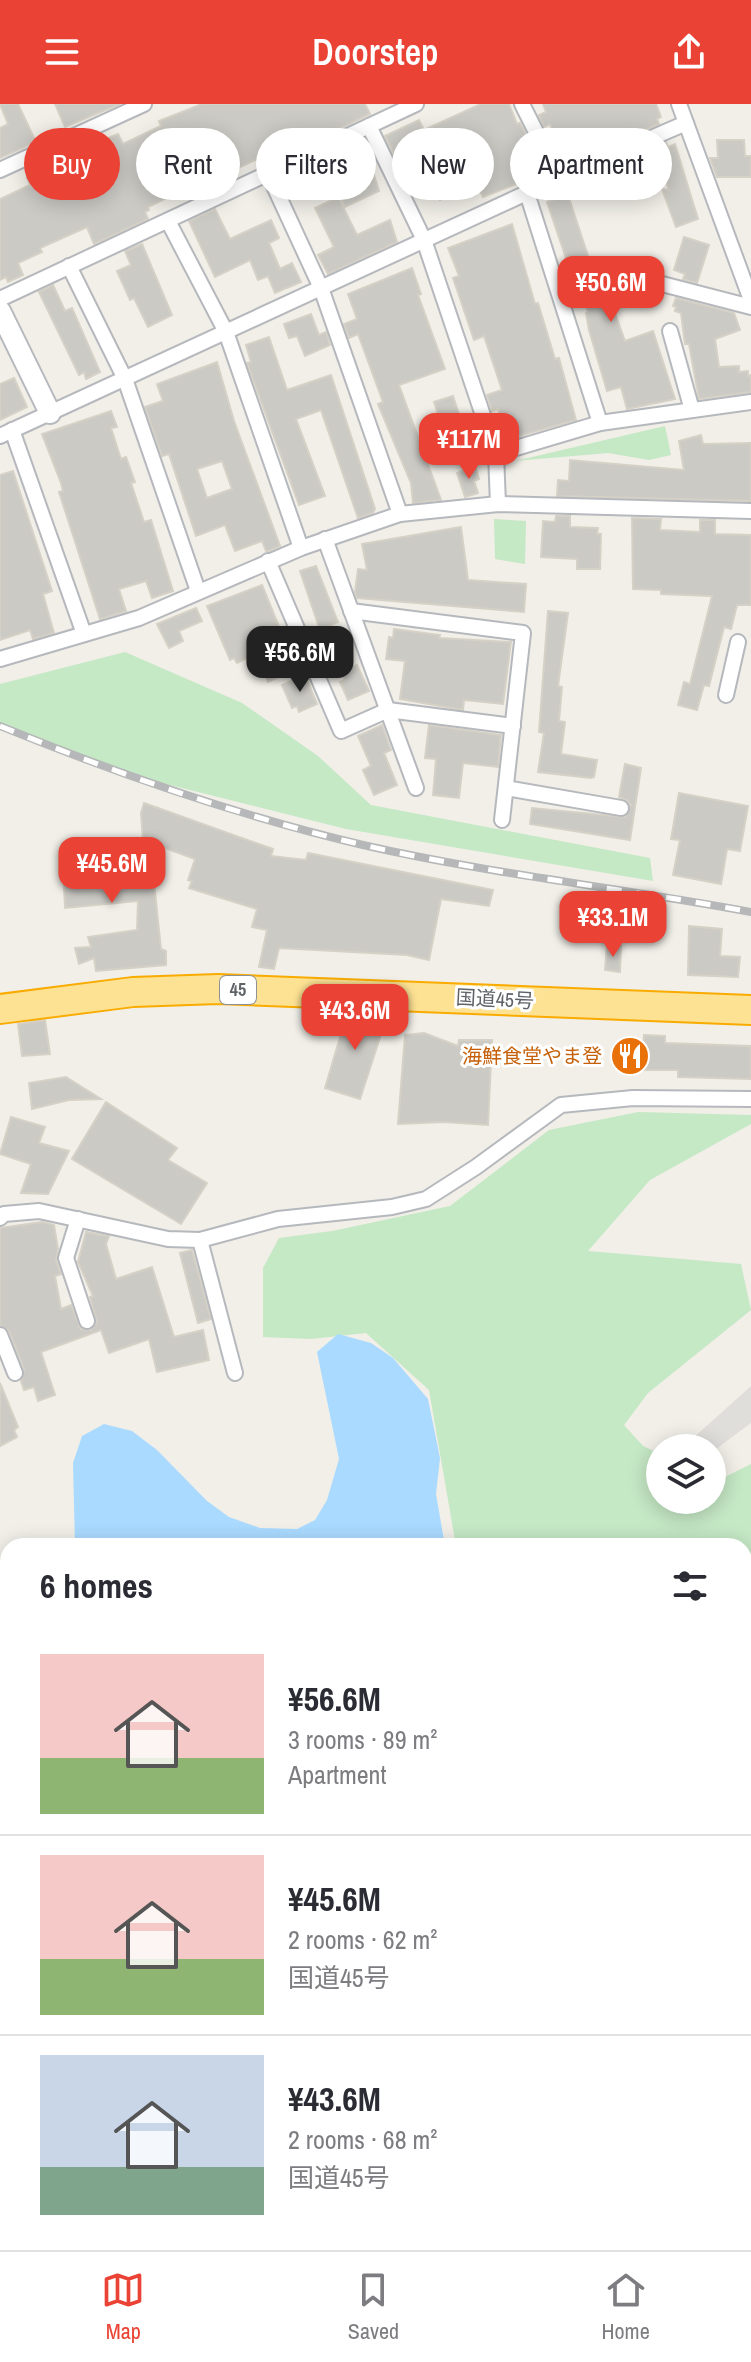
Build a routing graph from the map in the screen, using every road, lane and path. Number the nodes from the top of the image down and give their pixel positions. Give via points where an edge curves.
1 (144, 104) edge
2 (416, 104) edge
3 (522, 104) edge
4 (679, 104) edge
5 (686, 123) junction
6 (369, 126) junction
7 (365, 128) edge
8 (534, 128) edge
9 (672, 129) edge
10 (0, 170) edge
11 (256, 179) edge
12 (280, 200) edge
13 (512, 200) edge
14 (529, 200) edge
15 (168, 221) junction
16 (424, 240) junction
17 (69, 266) junction
18 (662, 284) dead end
19 (321, 288) junction
20 (0, 299) edge
21 (751, 300) edge
22 (751, 307) edge
23 (0, 311) edge
24 (670, 331) dead end
25 (226, 332) junction
26 (125, 379) junction
27 (751, 402) edge
28 (692, 410) junction
29 (50, 413) junction
30 (600, 423) junction
31 (6, 433) edge
32 (496, 454) junction
33 (498, 504) junction
34 (751, 511) edge
35 (400, 514) junction
36 (325, 539) junction
37 (301, 548) junction
38 (268, 561) junction
39 (198, 591) junction
40 (351, 611) junction
41 (84, 634) junction
42 (738, 642) dead end
43 (0, 659) edge
44 (734, 669) junction
45 (751, 672) edge
46 (726, 695) dead end
47 (388, 710) junction
48 (513, 726) junction
49 (416, 788) dead end
50 (506, 788) junction
51 (621, 808) dead end
52 (502, 820) dead end
53 (0, 1009) edge
54 (751, 1010) edge
55 (751, 1099) edge
56 (0, 1218) edge
57 (78, 1219) junction
58 (200, 1240) junction
59 (87, 1321) dead end
60 (0, 1335) edge
61 (15, 1373) dead end
62 (235, 1373) dead end

1 - 10 street
2 - 6 street
3 - 8 street
4 - 5 street
5 - 9 street
5 - 21 street
6 - 7 street
6 - 16 street
11 - 15 street
12 - 19 street
13 - 16 street
14 - 30 street
15 - 17 street
15 - 25 street
16 - 19 street
16 - 32 street
17 - 20 street
17 - 26 street
18 - 22 street
19 - 25 street
19 - 35 street
23 - 29 street
24 - 28 street
25 - 26 street
25 - 37 street
26 - 29 street
26 - 39 street
27 - 28 street
28 - 30 street
29 - 31 street
30 - 32 street
31 - 41 street
32 - 33 street
33 - 34 street
33 - 35 street
35 - 36 street
36 - 37 street
36 - 40 street
37 - 38 street
38 - 39 street
38 - 47 street via 341,731
39 - 41 street via 139,618
40 - 47 street
40 - 48 street via 523,633
41 - 43 street
42 - 44 street
44 - 45 street
44 - 46 street
47 - 48 street
47 - 49 street
48 - 50 street
50 - 51 street
50 - 52 street
53 - 54 highway, 国道45号 / 45 via 133,992 218,989
55 - 58 street via 633,1098 561,1105 426,1199 278,1219
56 - 57 street via 39,1211
57 - 58 street via 168,1239
57 - 59 street via 66,1258
58 - 62 street
60 - 61 street

